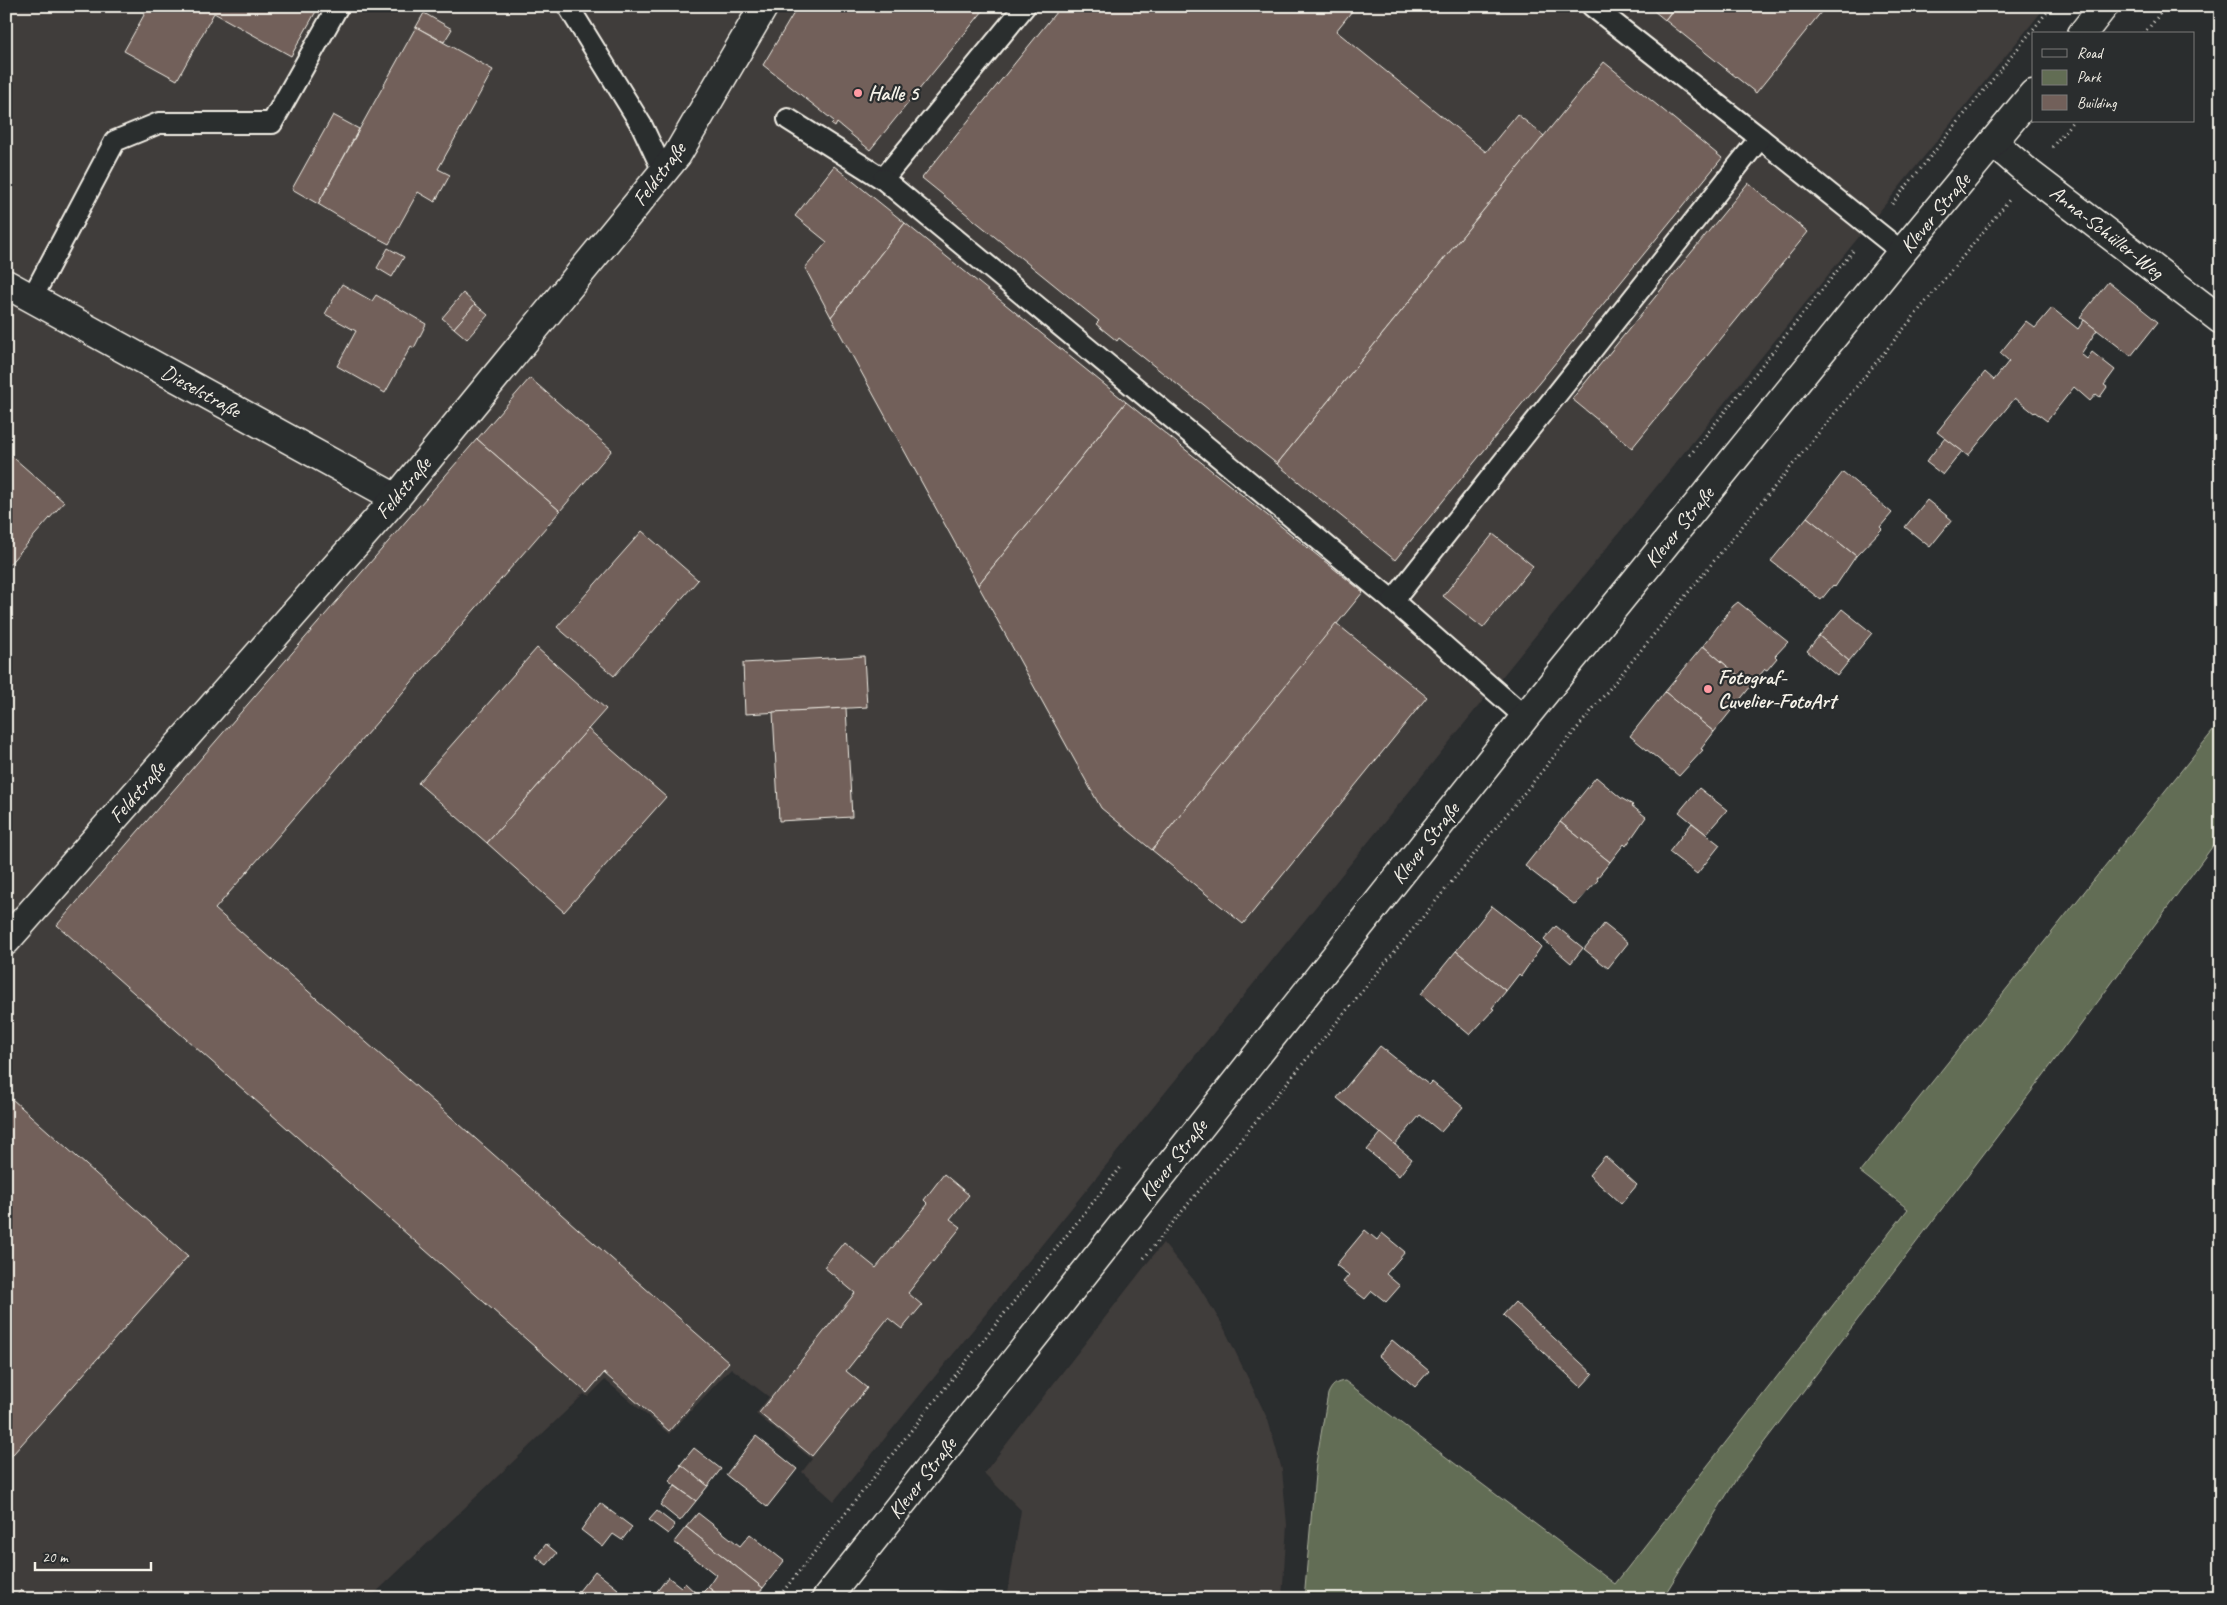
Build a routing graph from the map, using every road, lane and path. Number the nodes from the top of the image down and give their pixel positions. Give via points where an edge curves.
1 (338, 6) edge
2 (568, 6) edge
3 (764, 6) edge
4 (1025, 6) edge
5 (1592, 6) edge
6 (2104, 6) edge
7 (2166, 6) edge
8 (2084, 32) edge
9 (2146, 32) edge
10 (2032, 95) edge
11 (788, 119) dead end
12 (2072, 122) edge
13 (1760, 138) junction
14 (1994, 143) junction
15 (663, 171) junction
16 (2030, 174) junction
17 (883, 179) junction
18 (1902, 252) junction
19 (6, 284) edge
20 (32, 298) junction
21 (2221, 320) edge
22 (396, 498) junction
23 (1393, 601) junction
24 (1525, 716) junction
25 (6, 941) edge
26 (1138, 1265) dead end
27 (826, 1599) edge

1 - 20 lane via 272,123 159,123 115,141
2 - 15 lane via 642,126
3 - 15 street, Feldstraße via 677,155
4 - 17 lane
5 - 13 lane
6 - 8 street
7 - 9 path
10 - 14 street, Klever Straße
11 - 17 lane
12 - 16 path
13 - 18 lane
13 - 23 lane
14 - 16 street, Anna-Schüller-Weg
14 - 18 street, Klever Straße
15 - 22 street, Feldstraße
16 - 21 street, Anna-Schüller-Weg
16 - 26 path
17 - 23 lane
18 - 24 street, Klever Straße
19 - 20 street, Dieselstraße
20 - 22 street, Dieselstraße
22 - 25 street, Feldstraße
23 - 24 lane
24 - 27 street, Klever Straße

